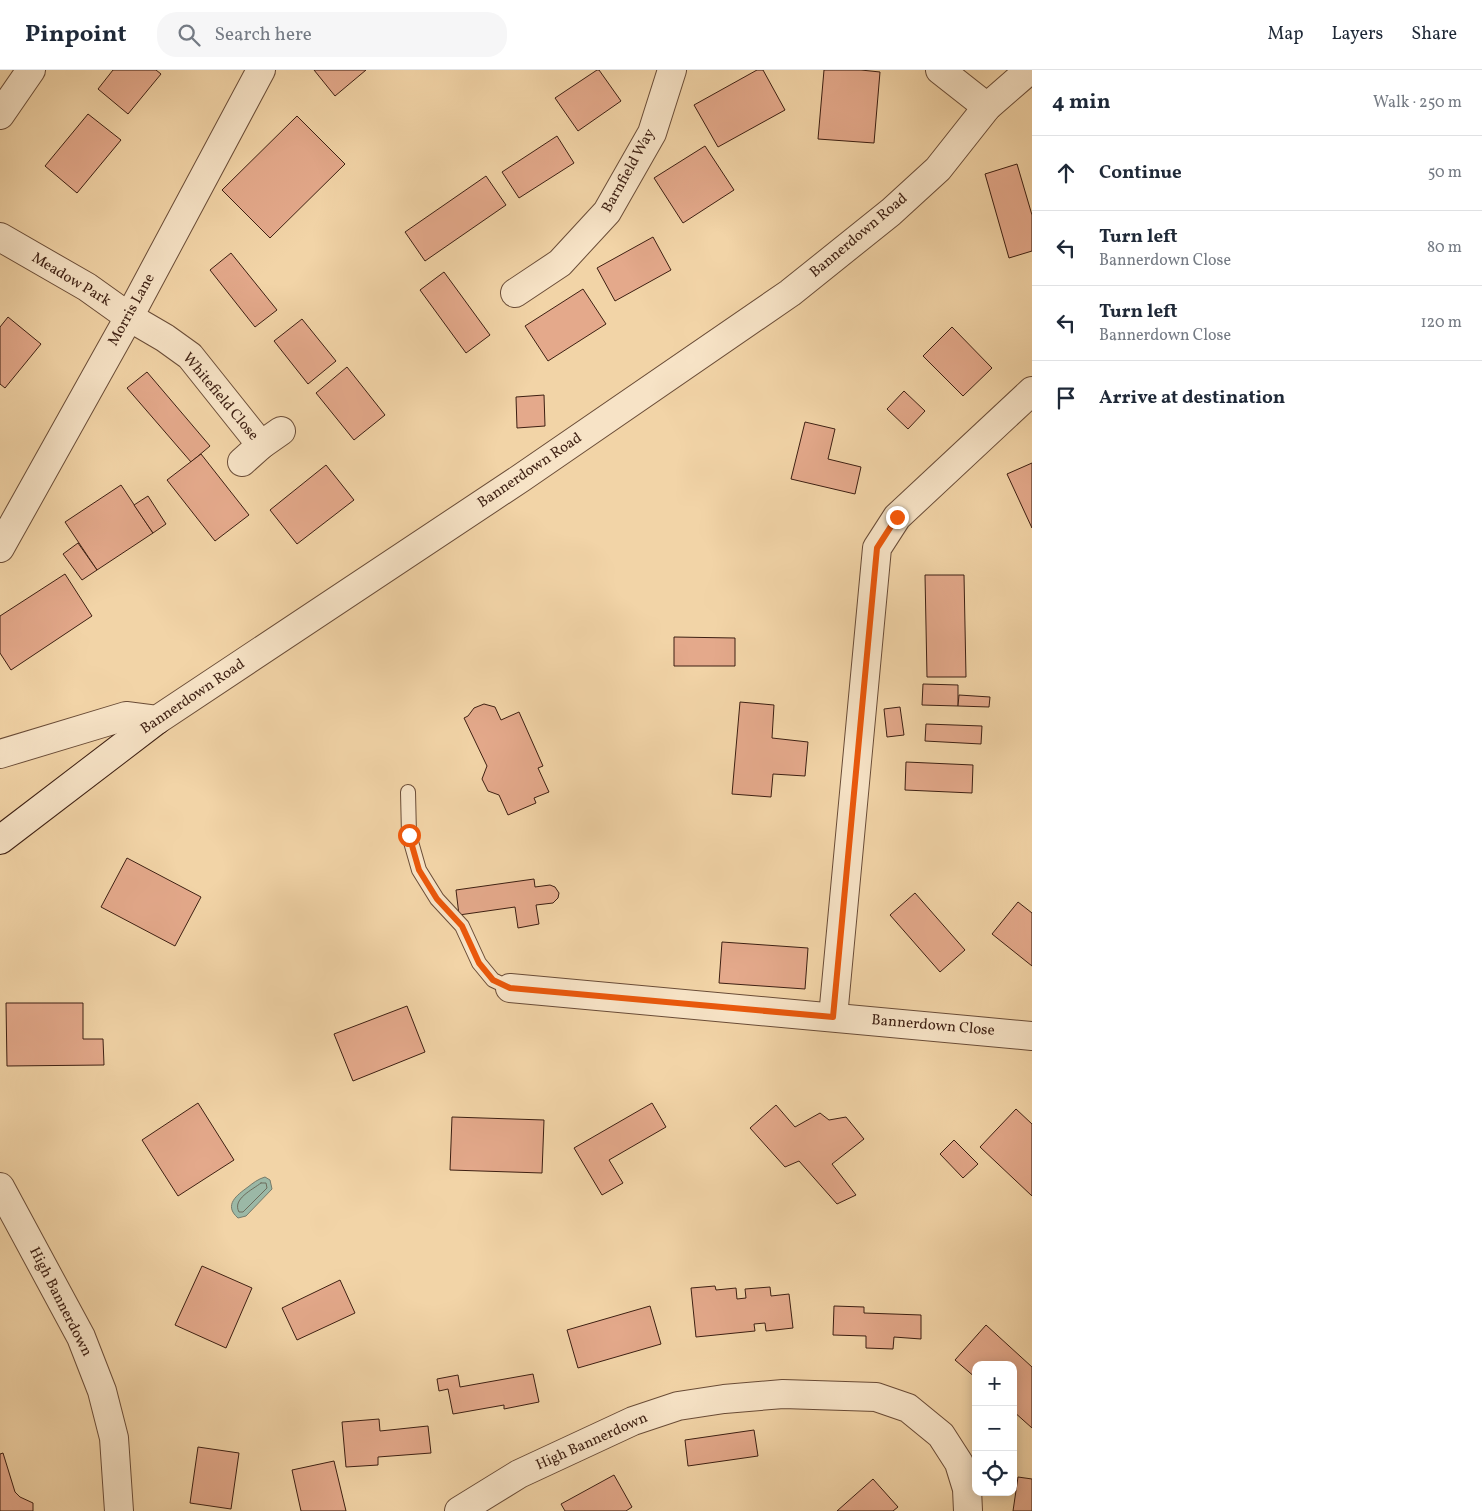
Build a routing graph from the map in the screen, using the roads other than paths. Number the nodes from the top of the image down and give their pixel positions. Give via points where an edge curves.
1 (31, 70) edge
2 (261, 70) edge
3 (672, 70) edge
4 (940, 70) edge
5 (1032, 70) edge
6 (987, 107) junction
7 (0, 115) edge
8 (4, 247) edge
9 (515, 293) dead end
10 (129, 317) junction
11 (1032, 392) edge
12 (261, 446) dead end
13 (0, 548) edge
14 (156, 720) junction
15 (0, 754) edge
16 (408, 792) dead end
17 (0, 840) edge
18 (510, 988) joint
19 (833, 1017) junction
20 (1032, 1036) edge
21 (0, 1187) edge
22 (119, 1511) edge
23 (459, 1511) edge
24 (968, 1511) edge

1 - 7 street
2 - 10 street, Morris Lane
3 - 9 street, Barnfield Way via 652,133 607,212 560,263
4 - 6 street
5 - 6 street, Bannerdown Road
6 - 14 street, Bannerdown Road via 938,169 891,212 790,293 522,478
8 - 10 street, Meadow Park via 86,287
10 - 12 street, Whitefield Close via 190,356
10 - 13 street, Morris Lane
11 - 19 street via 897,517 877,548
14 - 15 street via 126,716
14 - 17 street, Bannerdown Road
16 - 18 lane via 409,835 419,870 437,899 462,926 479,963 493,980
18 - 19 street, Bannerdown Close
19 - 20 street, Bannerdown Close
21 - 22 street, High Bannerdown via 81,1337 102,1391 114,1438
23 - 24 street, High Bannerdown via 519,1474 633,1421 678,1406 783,1394 876,1397 908,1408 941,1435 958,1463 967,1489

